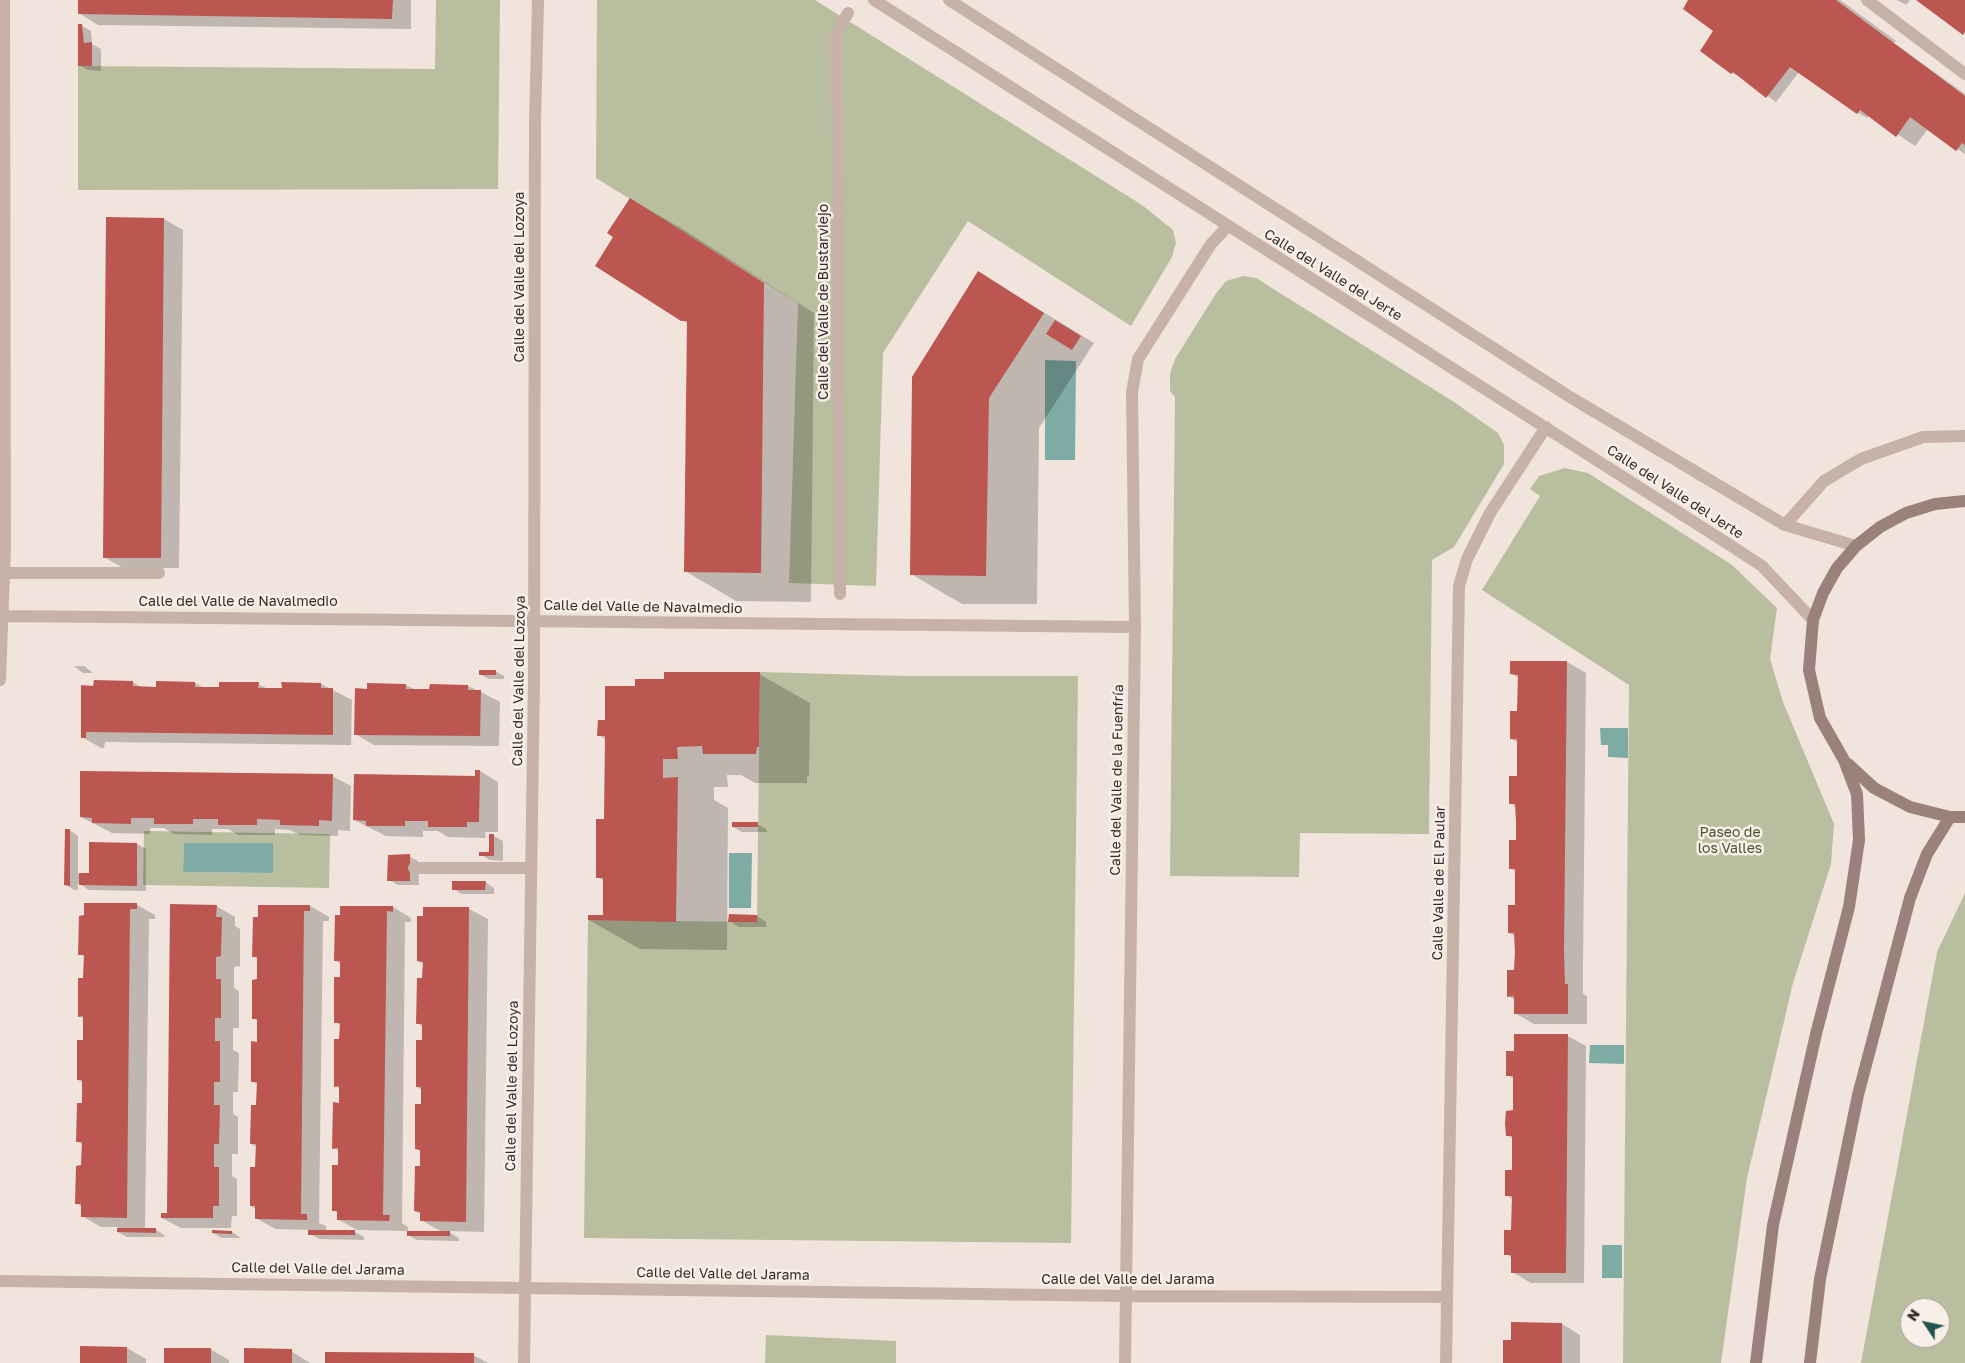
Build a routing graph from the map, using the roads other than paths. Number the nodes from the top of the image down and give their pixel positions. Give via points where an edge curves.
1 (4, 0) edge
2 (538, 0) edge
3 (874, 0) edge
4 (949, 0) edge
5 (1867, 0) edge
6 (848, 13) dead end
7 (1965, 74) edge
8 (1228, 226) junction
9 (1546, 428) junction
10 (1965, 436) edge
11 (1965, 501) edge
12 (1785, 525) junction
13 (1856, 546) junction
14 (3, 573) junction
15 (159, 573) dead end
16 (840, 594) dead end
17 (1, 616) edge
18 (534, 620) junction
19 (1813, 620) junction
20 (1135, 628) junction
21 (0, 680) edge
22 (1844, 760) junction
23 (1950, 817) junction
24 (1965, 817) edge
25 (414, 868) dead end
26 (531, 868) junction
27 (0, 1281) edge
28 (524, 1286) junction
29 (1127, 1296) junction
30 (1446, 1297) junction
31 (524, 1363) edge
32 (1125, 1363) edge
33 (1446, 1363) edge
34 (1756, 1363) edge
35 (1810, 1363) edge

1 - 14 street
2 - 18 street, Calle del Valle del Lozoya
3 - 8 street, Calle del Valle del Jerte
4 - 12 street, Calle del Valle del Jerte via 1504,355
5 - 7 street
6 - 16 street, Calle del Valle de Bustarviejo via 836,33
8 - 9 street, Calle del Valle del Jerte
8 - 20 street, Calle del Valle de la Fuenfría via 1211,244 1138,359 1132,392
9 - 19 street, Calle del Valle del Jerte via 1762,566
9 - 30 street, Calle Valle de El Paular via 1490,513 1467,559 1459,586
10 - 12 street via 1923,438 1861,459 1824,481
11 - 13 main road via 1935,504 1906,513 1880,527
12 - 13 street, Calle del Valle del Jerte
13 - 19 main road via 1837,568
14 - 15 street
14 - 17 street
17 - 18 street, Calle del Valle de Navalmedio
17 - 21 street
18 - 20 street, Calle del Valle de Navalmedio
18 - 26 street, Calle del Valle del Lozoya
19 - 22 main road via 1809,670 1820,718
20 - 29 street, Calle del Valle de la Fuenfría
22 - 23 main road via 1874,788 1910,807
22 - 34 main road via 1857,794 1858,850 1849,907 1816,1034 1773,1225
23 - 24 main road
23 - 35 main road via 1927,854 1910,898 1858,1095 1820,1279
25 - 26 street
26 - 28 street, Calle del Valle del Lozoya
27 - 28 street, Calle del Valle del Jarama
28 - 29 street, Calle del Valle del Jarama
28 - 31 street, Calle del Valle del Lozoya
29 - 30 street, Calle del Valle del Jarama
29 - 32 street, Calle del Valle de la Fuenfría
30 - 33 street, Calle Valle de El Paular

